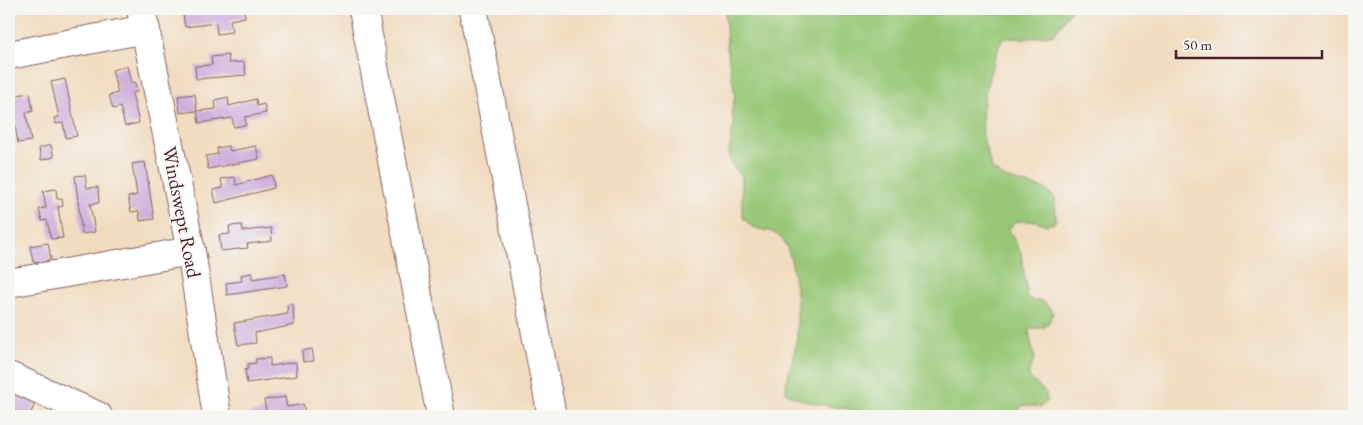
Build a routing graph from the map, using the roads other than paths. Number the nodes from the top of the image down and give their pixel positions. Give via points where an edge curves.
1 (363, 9) edge
2 (474, 9) edge
3 (144, 19) edge
4 (9, 55) edge
5 (191, 250) junction
6 (9, 283) edge
7 (9, 376) edge
8 (98, 416) edge
9 (217, 416) edge
10 (441, 416) edge
11 (552, 416) edge

1 - 10 main road
2 - 11 main road
3 - 4 main road
3 - 5 main road, Windswept Road
5 - 6 main road
5 - 9 main road, Windswept Road
7 - 8 main road

